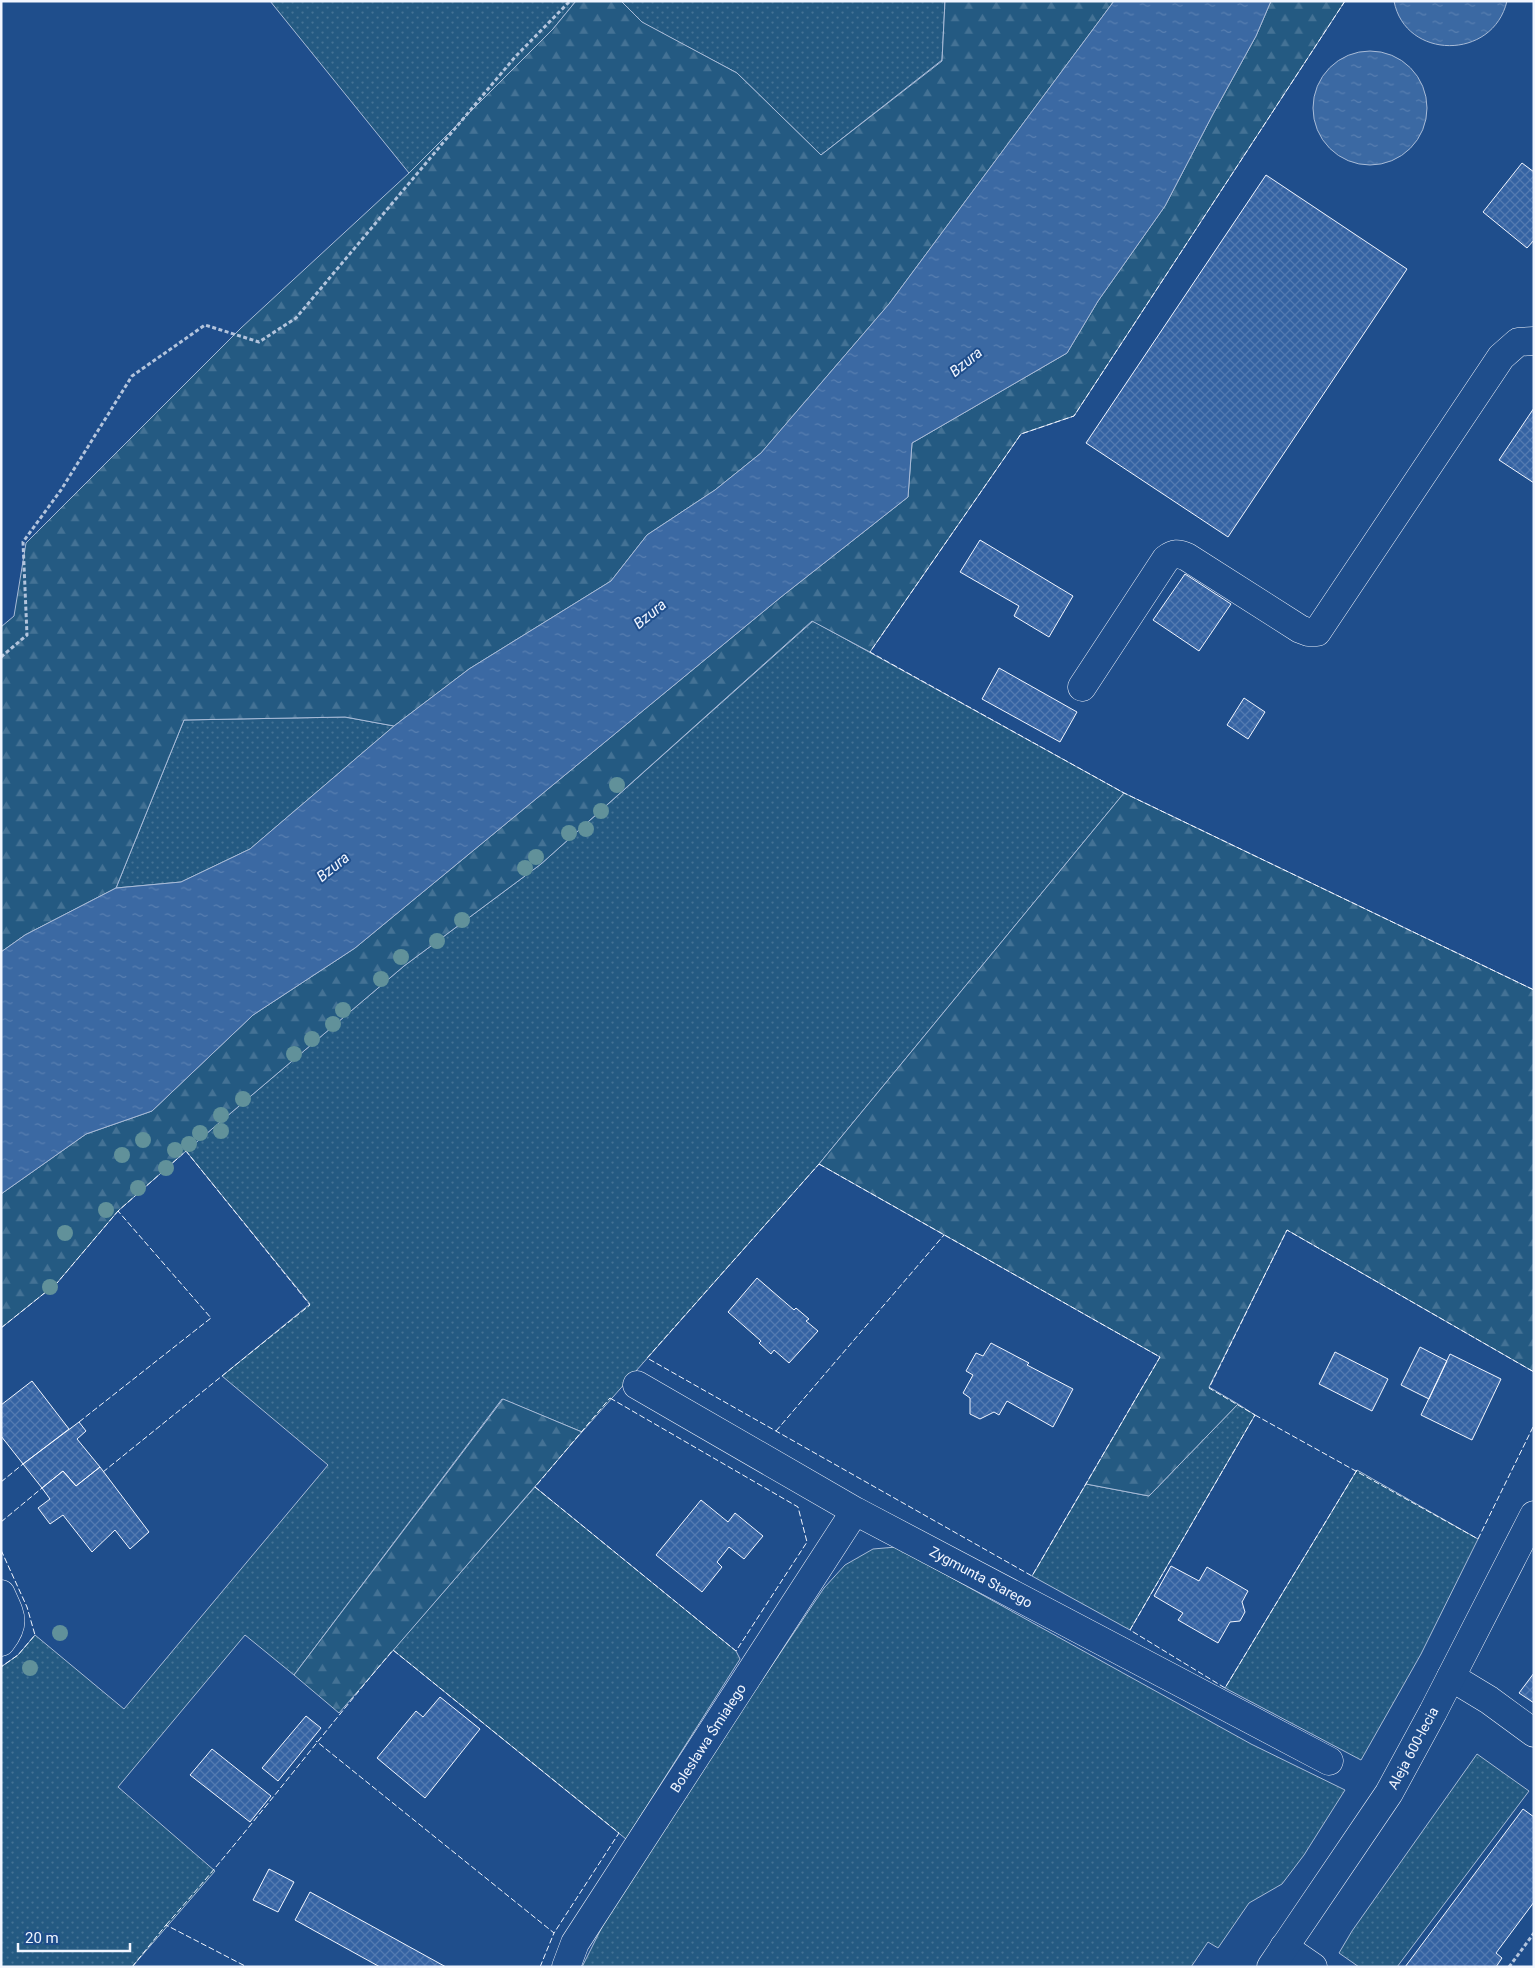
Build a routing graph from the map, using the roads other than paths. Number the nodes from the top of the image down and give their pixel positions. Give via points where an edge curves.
1 (1534, 341) edge
2 (1082, 687) dead end
3 (637, 1385) dead end
4 (855, 1511) junction
5 (1534, 1516) edge
6 (1, 1594) edge
7 (1, 1642) edge
8 (1451, 1677) junction
9 (1534, 1733) edge
10 (1329, 1761) dead end
11 (1277, 1957) edge
12 (566, 1967) edge
13 (1313, 1967) edge

1 - 2 street via 1518,342 1501,357 1318,632 1300,629 1187,557 1173,553
3 - 4 street, Zygmunta Starego
4 - 10 street, Zygmunta Starego
4 - 12 street, Bolesława Śmiałego via 575,1944
5 - 8 street, Aleja 600-lecia
6 - 7 street via 12,1618
8 - 9 street
8 - 11 street, Aleja 600-lecia via 1389,1792
11 - 13 street

